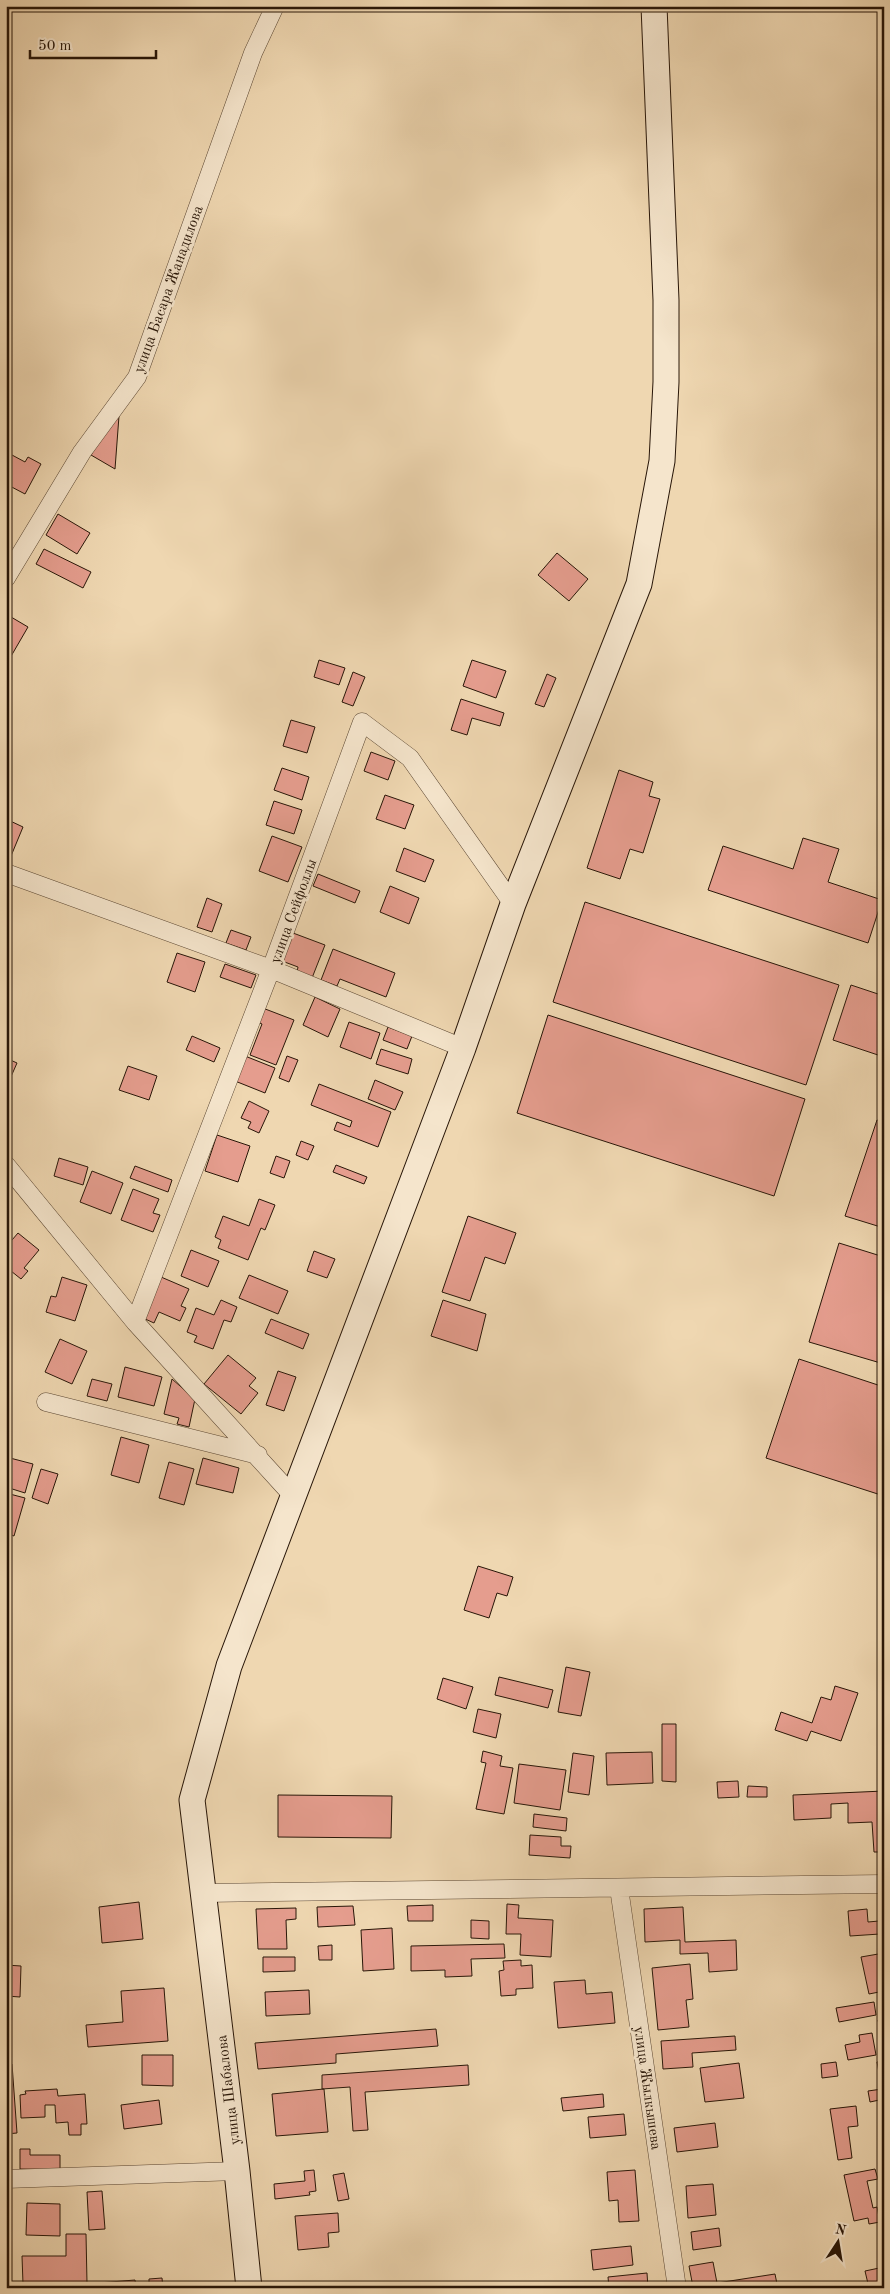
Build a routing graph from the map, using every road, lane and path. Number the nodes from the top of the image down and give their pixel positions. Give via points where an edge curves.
1 (274, 6) edge
2 (654, 6) edge
3 (6, 578) edge
4 (6, 873) edge
5 (513, 904) junction
6 (271, 969) junction
7 (463, 1048) junction
8 (6, 1165) edge
9 (135, 1322) junction
10 (46, 1402) dead end
11 (258, 1455) junction
12 (293, 1496) junction
13 (884, 1884) edge
14 (619, 1888) junction
15 (204, 1893) junction
16 (237, 2171) junction
17 (6, 2179) edge
18 (249, 2288) edge
19 (677, 2288) edge

1 - 3 street, улица Басара Жанадилова via 253,53 136,377 82,452
2 - 5 street, улица Шабалова via 666,300 662,461 639,584
4 - 6 street
5 - 6 street, улица Сейфоллы via 410,758 362,722
5 - 7 street, улица Шабалова
6 - 7 street
6 - 9 street, улица Сейфоллы
7 - 12 street, улица Шабалова
8 - 9 street
9 - 11 street
10 - 11 street
11 - 12 street
12 - 15 street, улица Шабалова via 229,1666 192,1800
13 - 14 street
14 - 15 street
14 - 19 street, улица Жылкышева
15 - 16 street, улица Шабалова
16 - 17 street
16 - 18 street, улица Шабалова

